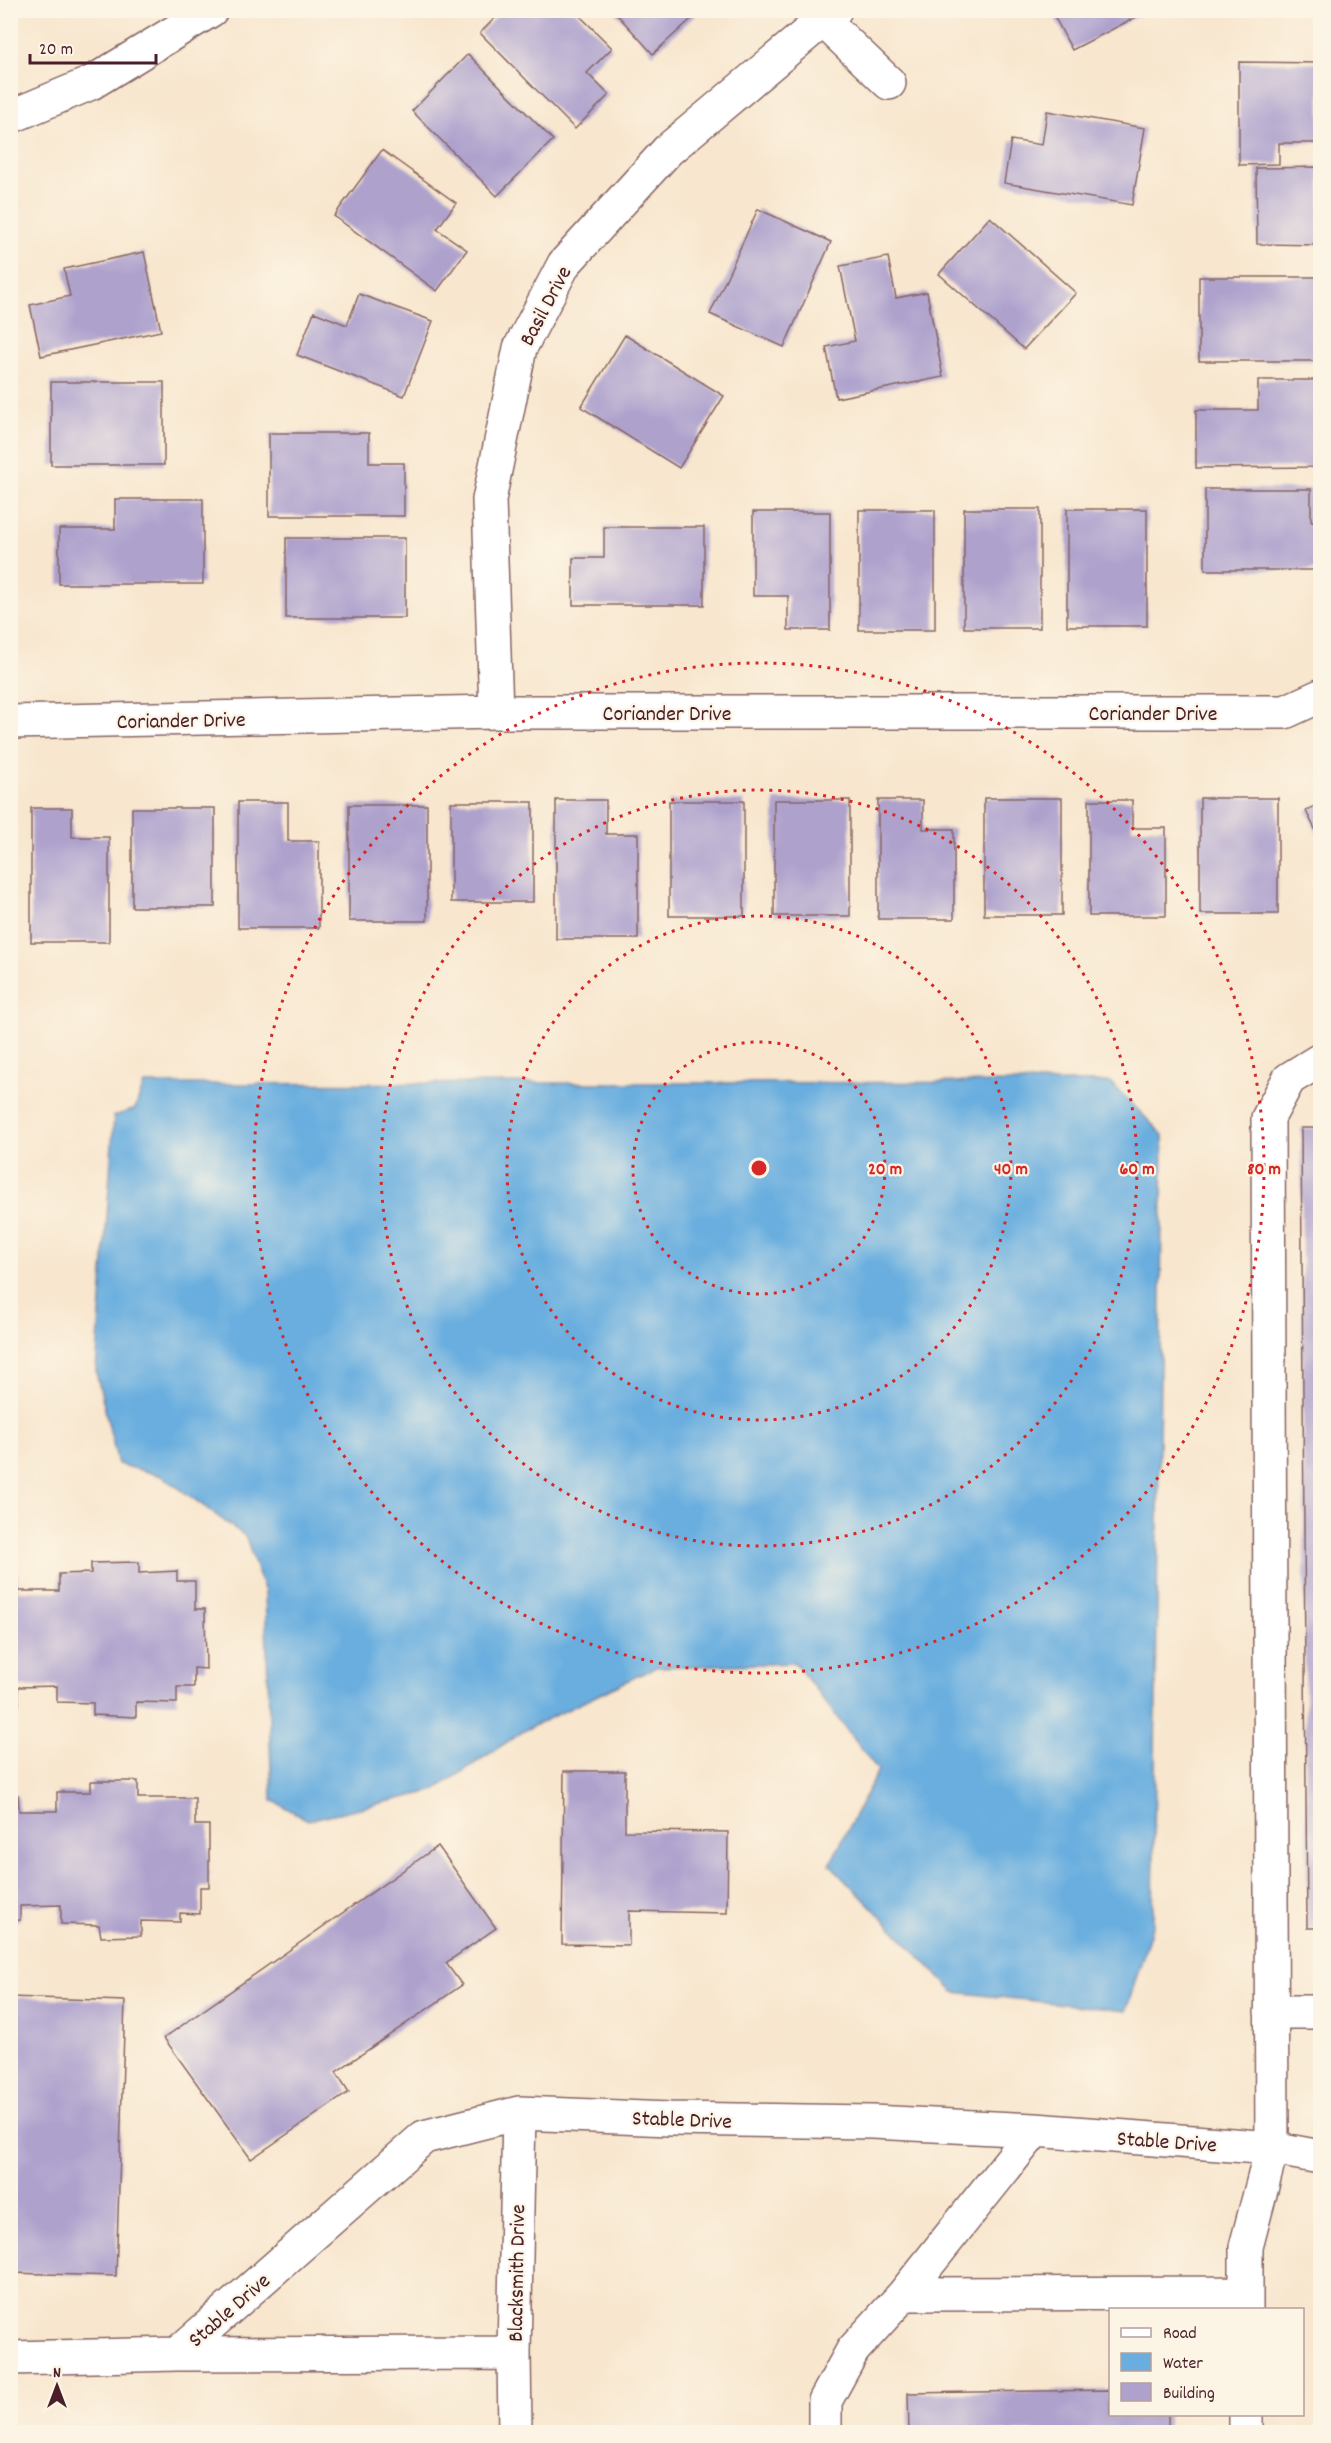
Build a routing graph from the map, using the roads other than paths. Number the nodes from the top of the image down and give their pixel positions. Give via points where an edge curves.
1 (211, 10) edge
2 (829, 16) edge
3 (890, 83) dead end
4 (10, 117) edge
5 (1320, 696) edge
6 (496, 712) junction
7 (10, 722) edge
8 (1320, 1060) edge
9 (1271, 2012) junction
10 (1320, 2012) edge
11 (519, 2113) junction
12 (1035, 2130) junction
13 (1320, 2145) edge
14 (1272, 2148) junction
15 (1320, 2157) edge
16 (904, 2294) junction
17 (1246, 2301) edge
18 (514, 2353) junction
19 (177, 2354) junction
20 (10, 2358) edge
21 (1246, 2416) edge
22 (515, 2433) edge
23 (825, 2433) edge
24 (1246, 2433) edge

1 - 4 street via 91,83
2 - 3 street
2 - 6 street, Basil Drive via 668,150 564,264 520,348 489,500
5 - 6 street, Coriander Drive via 1285,712
6 - 7 street, Coriander Drive
8 - 9 street via 1289,1079 1268,1118
9 - 10 street
9 - 14 street
11 - 12 street, Stable Drive
11 - 18 street, Blacksmith Drive
11 - 19 street, Stable Drive via 424,2137
12 - 14 street, Stable Drive
12 - 16 street
13 - 14 street, Stable Drive
14 - 15 street, Stable Drive
14 - 17 street via 1246,2247
16 - 17 street
16 - 23 street via 853,2350 825,2401
18 - 19 street, Stable Drive
18 - 22 street, Blacksmith Drive
19 - 20 street, Stable Drive
21 - 24 street

